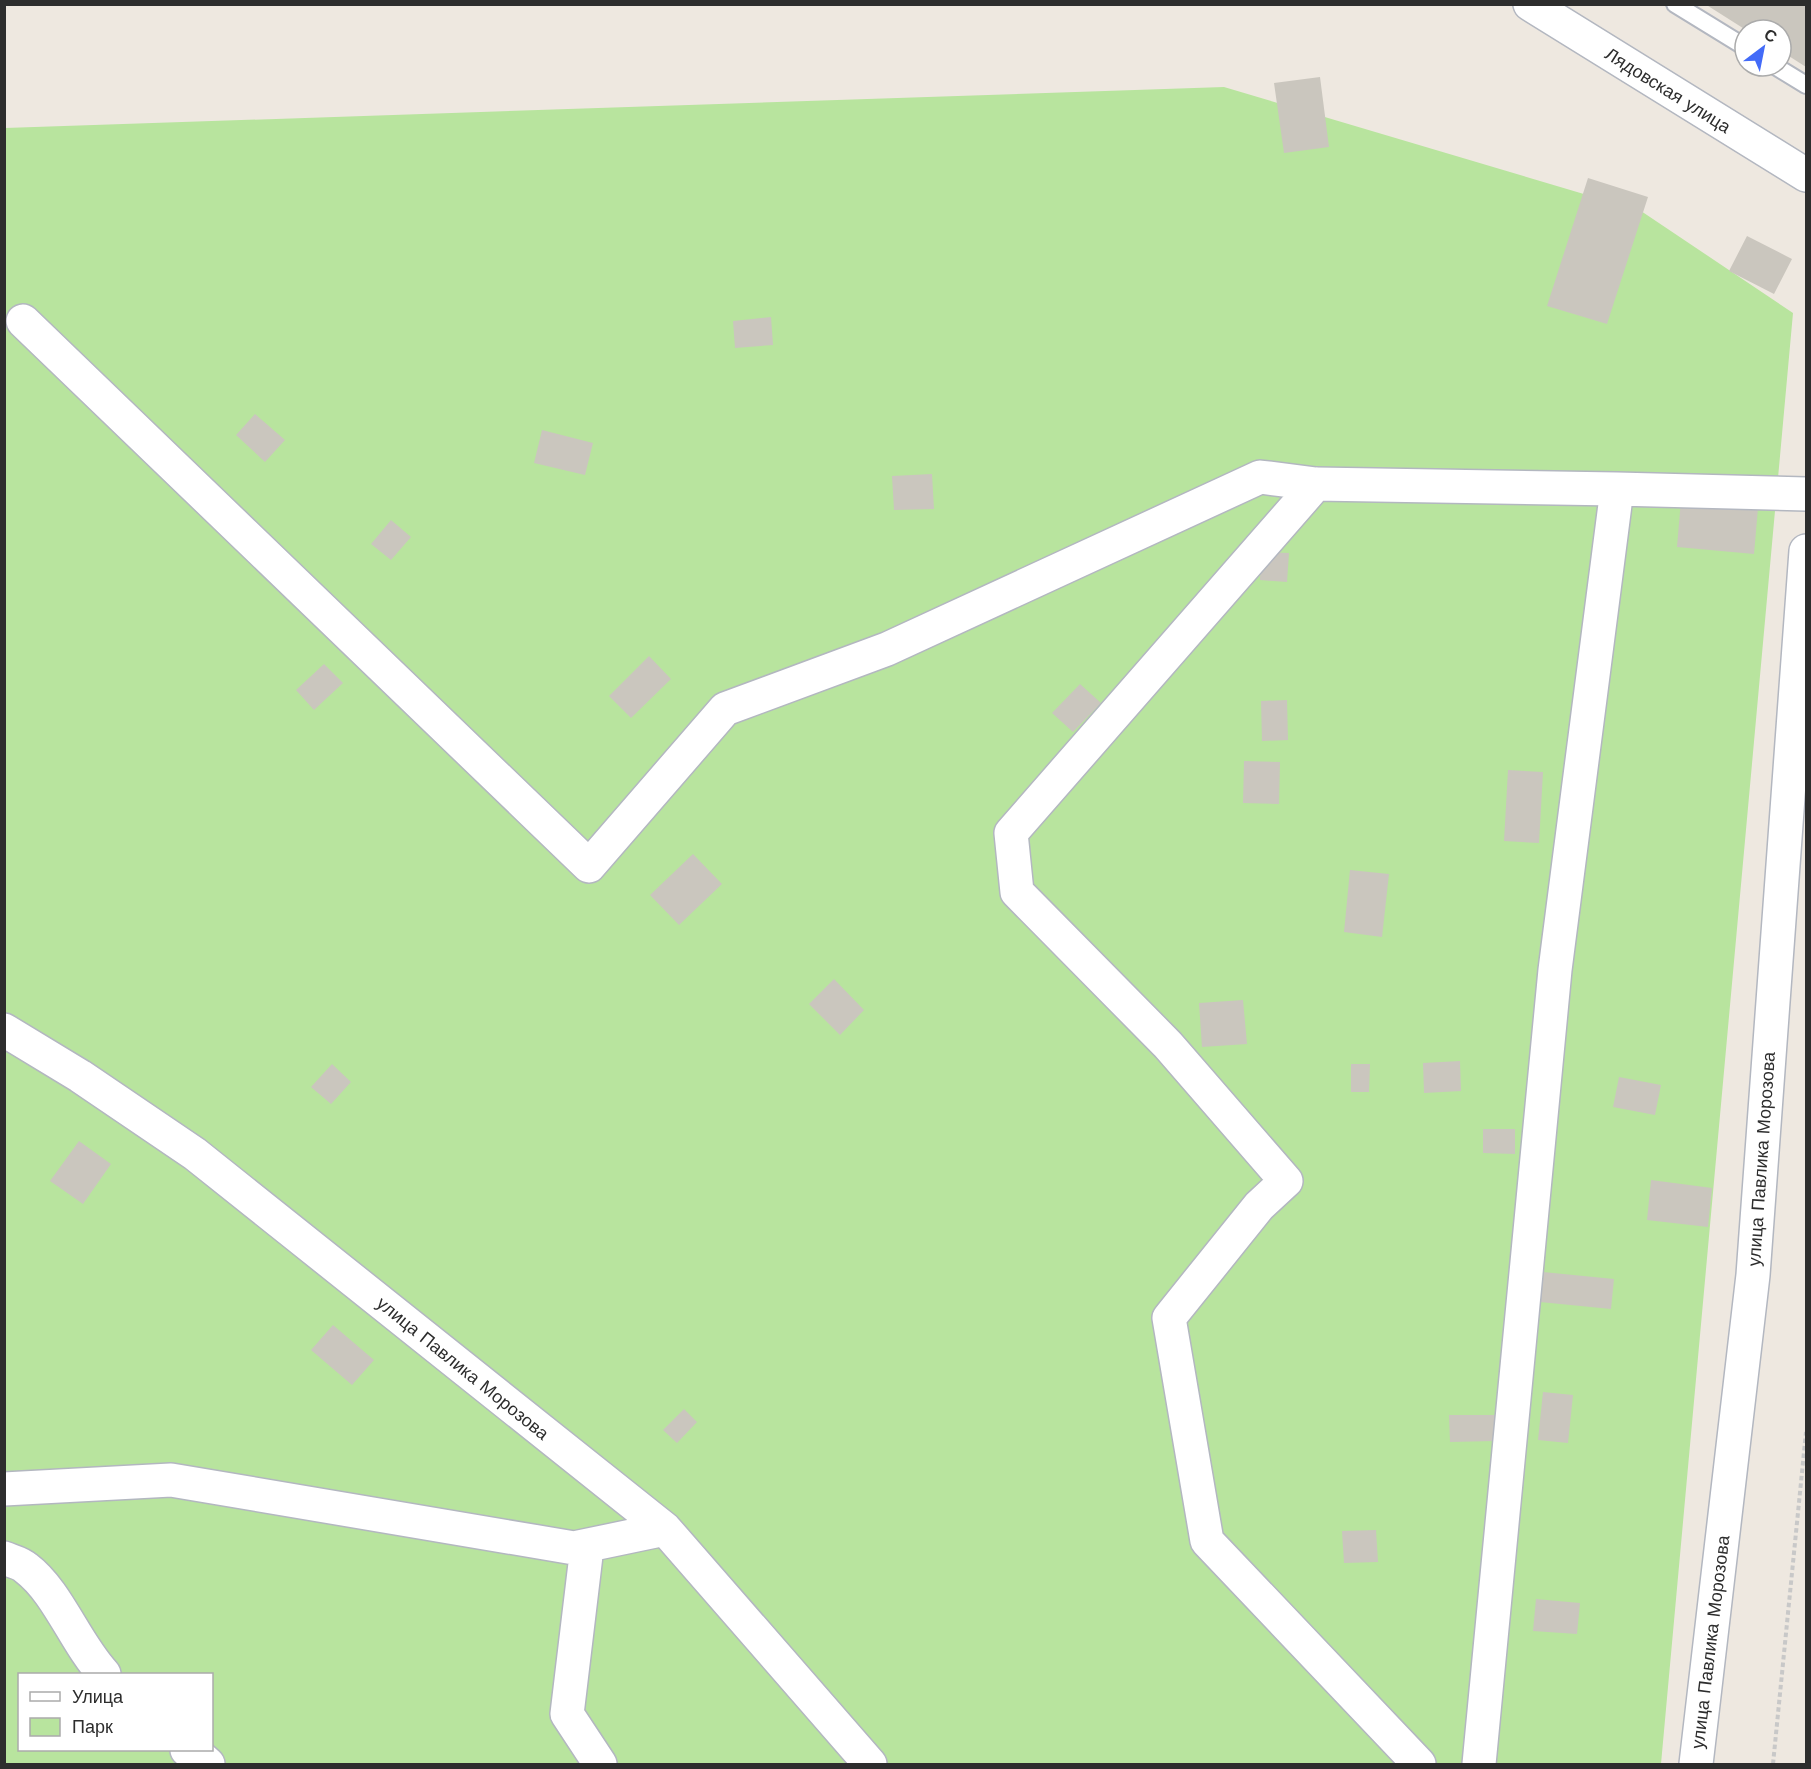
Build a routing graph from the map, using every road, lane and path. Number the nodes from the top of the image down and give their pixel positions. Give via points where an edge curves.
1 (1530, 4) edge
2 (1676, 4) edge
3 (1733, 40) edge
4 (1793, 77) edge
5 (1806, 85) edge
6 (1806, 174) edge
7 (22, 321) dead end
8 (1316, 484) junction
9 (1617, 489) junction
10 (1806, 494) edge
11 (1806, 551) edge
12 (4, 1030) edge
13 (1806, 1432) edge
14 (4, 1489) edge
15 (665, 1529) junction
16 (587, 1547) junction
17 (4, 1558) edge
18 (103, 1673) edge
19 (191, 1751) edge
20 (208, 1764) edge
21 (600, 1764) edge
22 (870, 1764) edge
23 (1419, 1764) edge
24 (1479, 1764) edge
25 (1696, 1764) edge
26 (1773, 1764) edge

1 - 6 street, Лядовская улица
2 - 3 lane
4 - 5 lane
7 - 8 street via 589,866 725,708 887,649 1260,477
8 - 9 street
8 - 23 street via 1011,833 1017,892 1168,1045 1286,1181 1259,1206 1169,1318 1206,1541
9 - 10 street
9 - 24 street via 1555,970
11 - 25 street, улица Павлика Морозова via 1753,1275
12 - 15 street, улица Павлика Морозова via 195,1154
13 - 26 path
14 - 16 street via 171,1480 574,1548
15 - 16 street
15 - 22 street, улица Павлика Морозова
16 - 21 street via 567,1714
17 - 18 street via 25,1566 46,1588 90,1659
19 - 20 street

